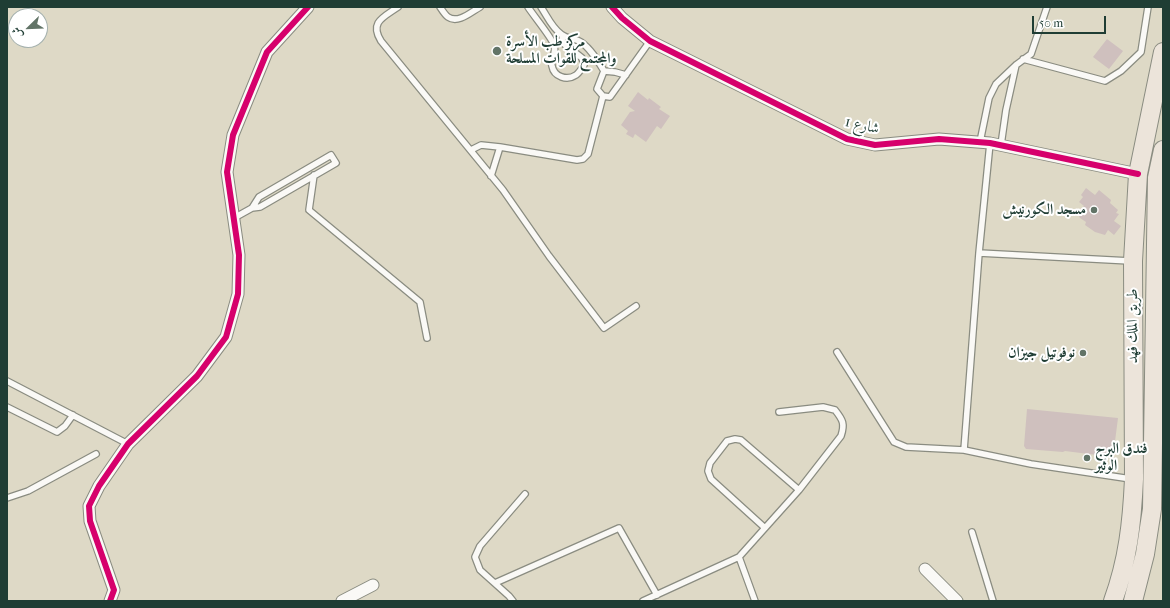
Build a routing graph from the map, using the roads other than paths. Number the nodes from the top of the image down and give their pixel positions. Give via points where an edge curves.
1 (308, 7) edge
2 (398, 7) edge
3 (440, 7) edge
4 (480, 7) edge
5 (528, 7) edge
6 (541, 7) edge
7 (612, 7) edge
8 (1046, 7) edge
9 (1148, 7) edge
10 (562, 35) junction
11 (650, 41) junction
12 (1163, 52) edge
13 (1023, 59) junction
14 (1016, 65) junction
15 (604, 71) junction
16 (626, 76) junction
17 (603, 96) junction
18 (990, 143) junction
19 (500, 147) junction
20 (470, 150) junction
21 (1163, 150) edge
22 (1138, 174) junction
23 (314, 175) junction
24 (491, 176) junction
25 (1157, 178) junction
26 (252, 208) junction
27 (233, 218) junction
28 (979, 253) junction
29 (1133, 261) junction
30 (636, 306) dead end
31 (427, 338) dead end
32 (837, 352) dead end
33 (7, 381) edge
34 (7, 407) edge
35 (779, 412) dead end
36 (73, 415) junction
37 (128, 444) junction
38 (964, 450) junction
39 (96, 454) dead end
40 (1134, 479) junction
41 (800, 490) junction
42 (525, 494) dead end
43 (7, 498) edge
44 (765, 528) junction
45 (972, 532) dead end
46 (739, 557) junction
47 (925, 569) dead end
48 (495, 583) junction
49 (372, 585) dead end
50 (657, 595) junction
51 (110, 601) edge
52 (342, 601) edge
53 (513, 601) edge
54 (644, 601) edge
55 (755, 601) edge
56 (957, 601) edge
57 (993, 601) edge
58 (1113, 601) edge
59 (1134, 601) edge

1 - 27 street via 267,52 233,135 227,172
2 - 20 lane via 378,22 377,34
3 - 4 lane via 448,17 455,20
5 - 10 lane via 554,44 552,67 557,75 567,78 577,75 584,65 582,58 563,43
6 - 10 lane
7 - 11 street, شارع 1
8 - 13 lane via 1031,54
9 - 13 lane via 1141,52 1121,71 1105,81
10 - 15 lane via 581,42 593,53
11 - 16 lane
11 - 18 street, شارع 1 via 847,138 875,145 939,138
12 - 22 main road, طريق الملك فهد
13 - 14 lane
14 - 18 lane via 1006,110
14 - 18 lane via 996,84 989,98
15 - 16 lane
15 - 17 lane via 597,89
16 - 17 lane via 610,97
17 - 19 lane via 588,154 583,159
18 - 22 street, شارع 1
18 - 28 lane
19 - 20 lane via 481,145
19 - 24 lane
20 - 24 lane
21 - 25 main road, طريق الملك فهد
22 - 25 main road
22 - 29 main road, طريق الملك فهد
23 - 26 lane via 260,207
23 - 26 lane via 336,163 331,155 259,197
23 - 31 lane via 309,210 420,302
24 - 30 lane via 604,328
25 - 59 main road, طريق الملك فهد via 1152,509
26 - 27 lane
27 - 37 street via 239,255 238,294 226,337 197,376
28 - 29 lane
28 - 38 lane
29 - 40 main road, طريق الملك فهد
32 - 38 lane via 894,442 906,447
33 - 36 lane
34 - 36 lane via 57,432
35 - 41 lane via 823,407 835,410 844,426 841,436
36 - 37 lane
37 - 51 street via 89,506 90,521 114,590
38 - 40 lane via 1031,464
39 - 43 lane via 28,491
40 - 58 main road, طريق الملك فهد via 1128,548
41 - 44 lane
41 - 44 lane via 741,440 727,441 710,463 708,471 711,479
42 - 48 lane via 480,546 475,557 480,570
44 - 46 lane
45 - 57 lane
46 - 50 lane
46 - 55 lane
47 - 56 street
48 - 50 lane via 619,528
48 - 53 lane
49 - 52 street
50 - 54 lane

